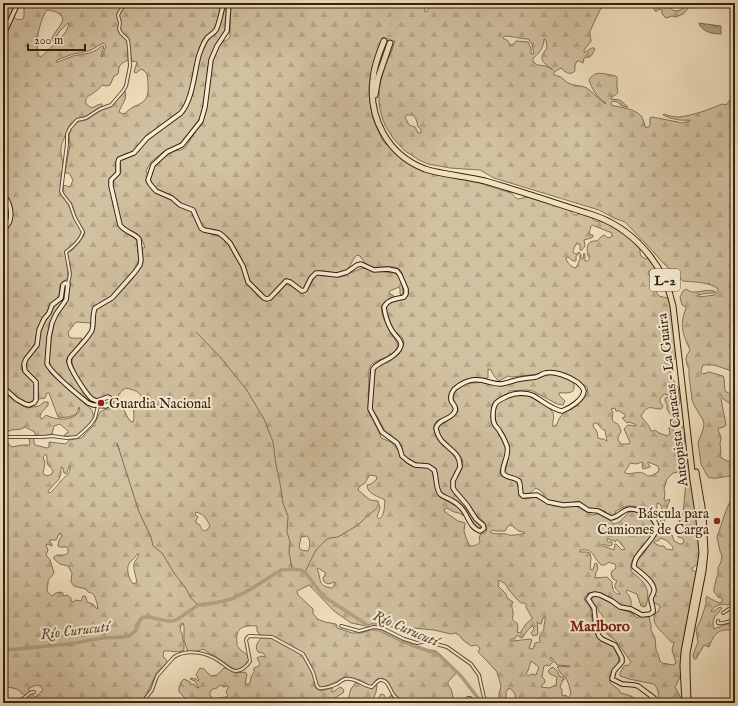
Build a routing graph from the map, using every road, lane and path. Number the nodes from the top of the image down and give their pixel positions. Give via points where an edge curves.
1 (18, 3) edge
2 (126, 3) edge
3 (224, 3) edge
4 (229, 3) edge
5 (3, 36) edge
6 (384, 41) tunnel mouth
7 (390, 43) tunnel mouth
8 (3, 195) edge
9 (3, 231) edge
10 (68, 284) junction
11 (3, 387) edge
12 (98, 406) junction
13 (3, 437) edge
14 (735, 581) edge
15 (735, 596) edge
16 (735, 611) edge
17 (723, 613) dead end
18 (735, 619) edge
19 (718, 621) dead end
20 (341, 626) dead end
21 (34, 692) dead end
22 (468, 698) dead end
23 (18, 703) edge
24 (142, 703) edge
25 (403, 703) edge
26 (474, 703) edge
27 (487, 703) edge
28 (656, 703) edge
29 (685, 703) edge
30 (688, 703) edge

1 - 5 main road
2 - 10 street via 118,15 119,29 128,40 130,48 126,86 111,105 75,121 67,134 68,144 61,191 83,232 74,247 66,253 70,274
3 - 12 main road via 216,28 202,49 191,94 183,110 147,138 134,153 119,159 118,173 111,182 120,225 138,238 141,260 132,277 112,298 95,308 90,334 70,358 72,368 92,399 111,399 108,406
4 - 28 main road via 227,31 216,46 211,60 201,121 182,145 167,152 152,167 148,182 156,191 193,210 202,229 219,233 225,238 243,266 248,282 264,298 270,298 286,281 302,291 305,290 314,274 318,272 336,275 361,264 374,270 397,271 406,294 393,299 384,307 390,328 400,339 400,344 393,356 377,364 373,369 370,410 382,432 398,445 402,456 415,465 428,466 434,470 440,494 461,508 476,530 482,530 483,525 453,488 453,481 460,467 458,457 441,441 436,428 438,423 451,417 455,412 456,406 451,398 454,390 471,380 498,384 549,373 567,376 582,386 582,397 562,411 528,394 512,394 495,403 494,423 508,451 503,472 518,481 520,494 523,496 537,495 545,501 563,505 579,504 611,518 625,510 635,509 654,520 655,533 634,565 653,586 653,612 642,614 620,607 598,594 591,595 588,599 594,608 599,636 615,645 622,658 612,679 622,684 638,686 654,698
6 - 29 highway, Autopista Caracas - La Guaira / L-2 via 373,74 372,103 381,130 399,154 424,168 492,183 605,220 638,242 663,275 673,306 702,548 684,656
7 - 30 highway, Autopista Caracas - La Guaira / L-2 via 378,78 376,102 384,129 401,151 430,167 492,180 606,217 627,229 645,245 668,279 676,306 703,513 705,549 704,568 688,653
8 - 9 main road via 9,202 11,215 10,222
10 - 11 main road via 63,284 60,298 52,305 44,319 37,345 24,364 25,371 36,382 35,402 25,404
10 - 12 main road via 66,300 52,323 47,364 87,402
12 - 13 street via 93,421 76,437
14 - 15 street
16 - 17 street via 729,609
18 - 19 street via 722,623
20 - 27 street via 359,632 374,627 382,628 417,643 426,641 447,647 471,664 479,675
21 - 23 street
22 - 26 street
24 - 25 street via 152,690 157,676 178,655 202,653 215,658 231,670 239,671 250,661 246,640 249,636 274,637 304,654 317,686 321,689 346,679 356,680 371,687 382,680

